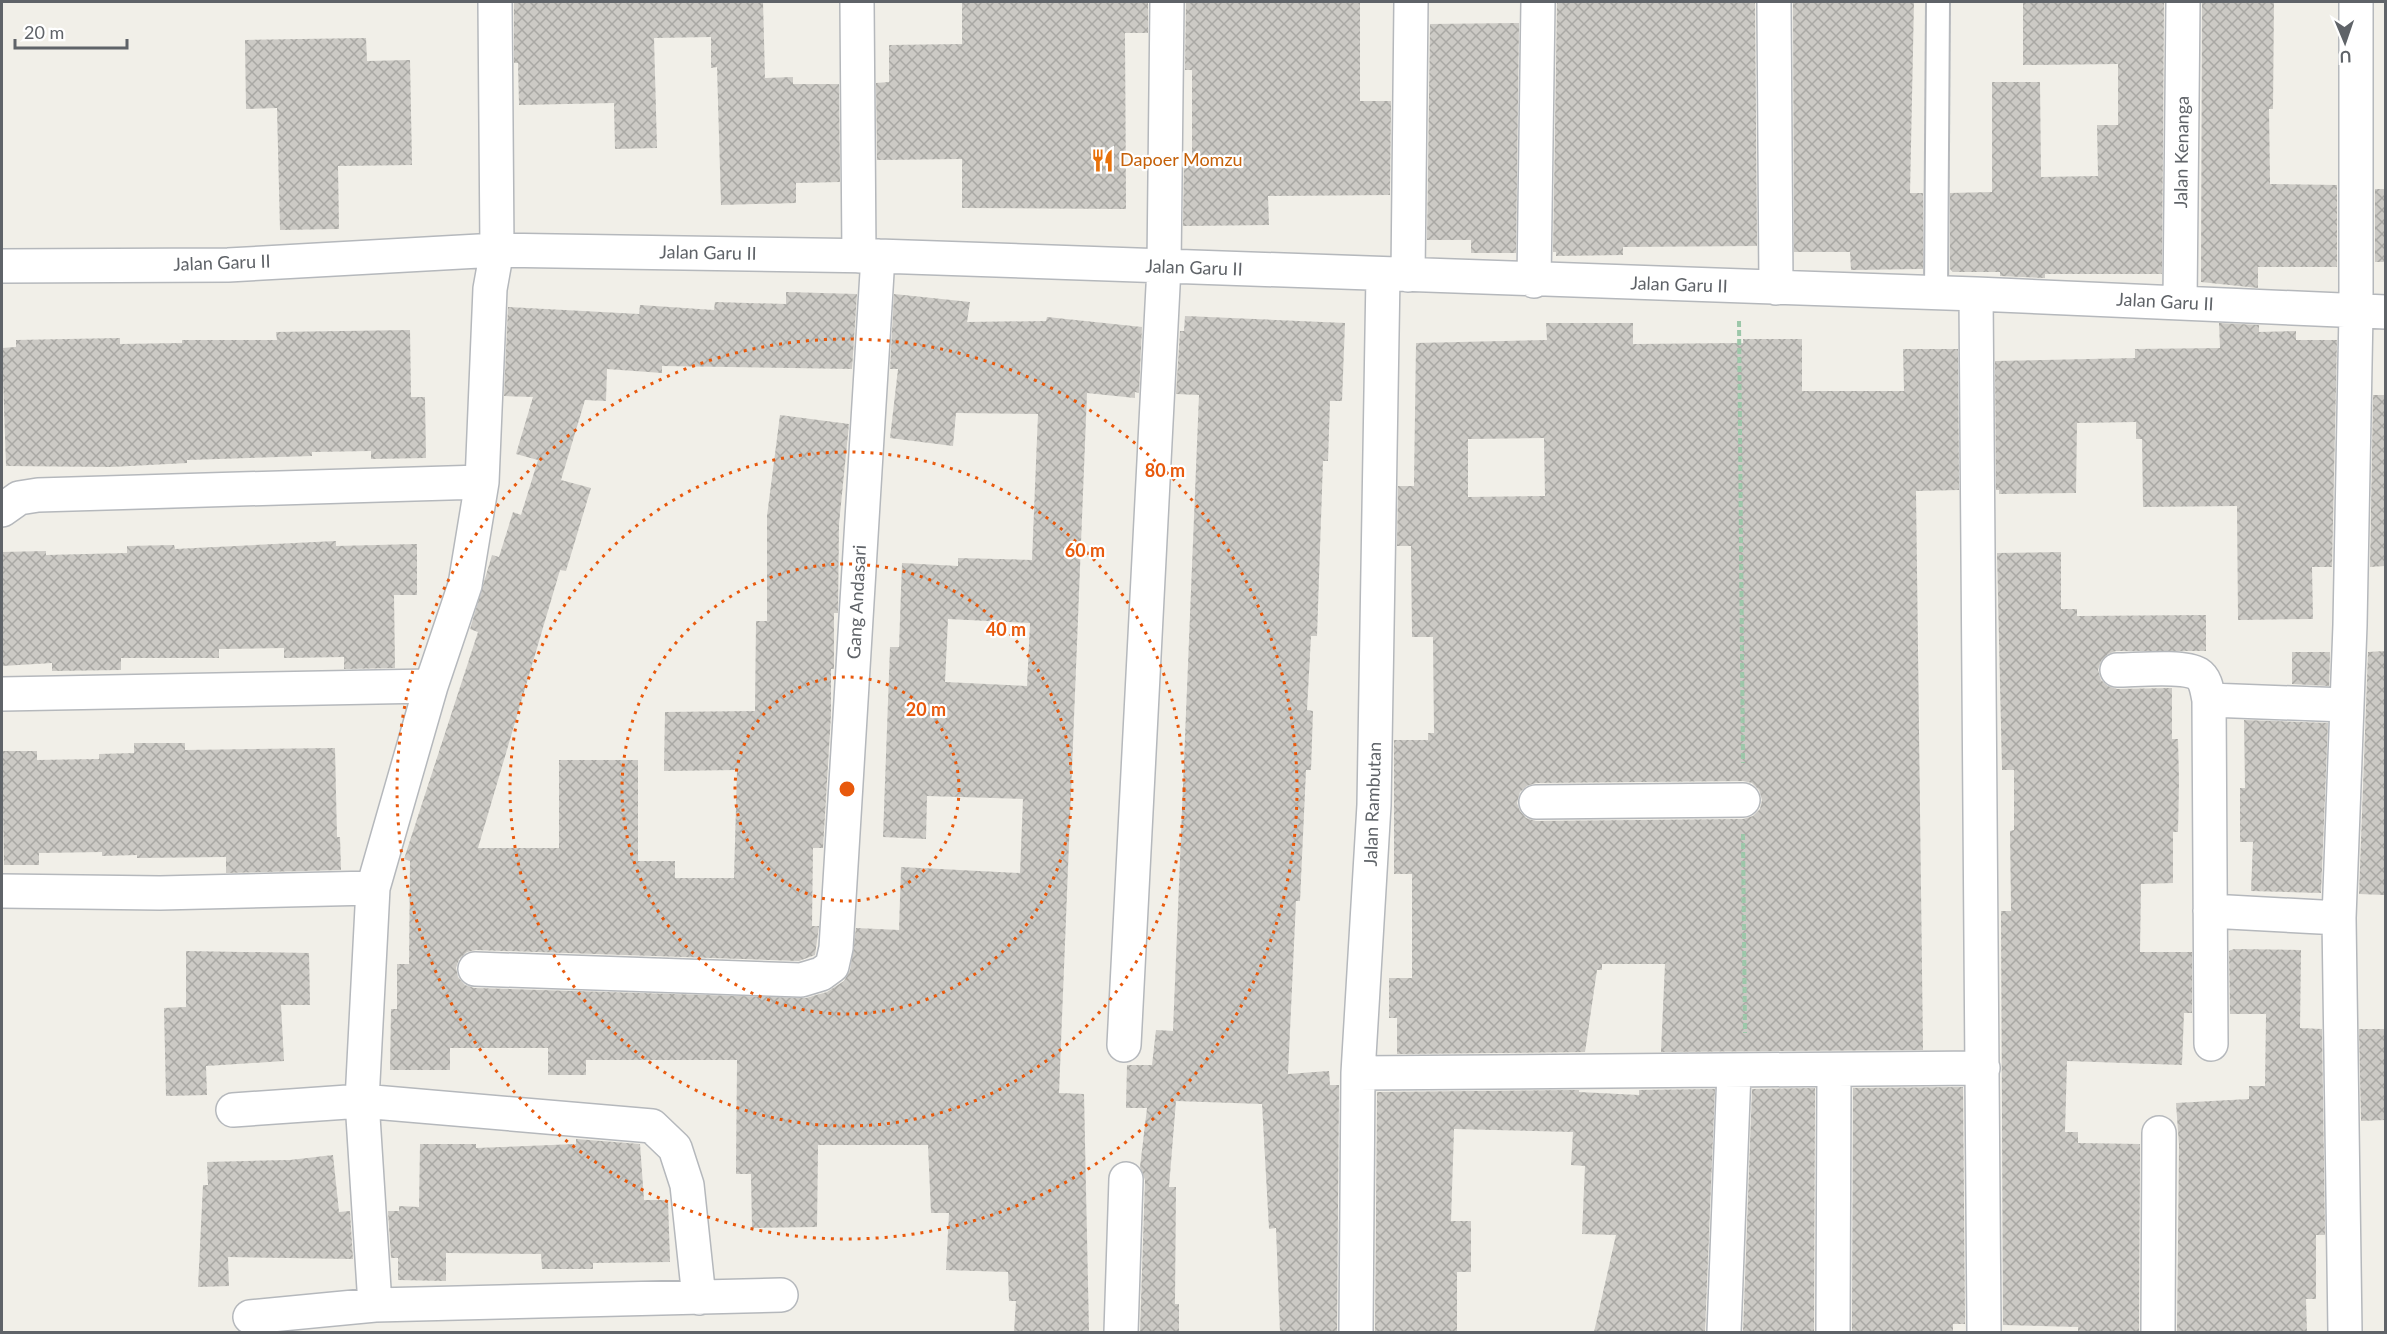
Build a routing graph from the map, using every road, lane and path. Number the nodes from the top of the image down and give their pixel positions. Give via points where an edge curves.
1 (495, 2) edge
2 (857, 2) edge
3 (1167, 2) edge
4 (1411, 2) edge
5 (1538, 2) edge
6 (1774, 2) edge
7 (1938, 2) edge
8 (2183, 2) edge
9 (2356, 2) edge
10 (497, 250) junction
11 (868, 256) junction
12 (2, 266) edge
13 (1164, 267) junction
14 (1396, 275) junction
15 (1534, 281) junction
16 (1739, 287) junction
17 (1776, 288) junction
18 (1936, 294) junction
19 (1976, 294) junction
20 (2180, 302) junction
21 (2371, 312) edge
22 (482, 482) junction
23 (2, 510) edge
24 (2117, 670) dead end
25 (431, 686) junction
26 (2, 694) edge
27 (2209, 700) junction
28 (2345, 705) junction
29 (1743, 800) junction
30 (1536, 802) dead end
31 (373, 888) junction
32 (4, 898) edge
33 (2210, 911) junction
34 (2339, 918) junction
35 (476, 969) dead end
36 (2211, 1044) dead end
37 (1124, 1045) dead end
38 (1983, 1068) junction
39 (1740, 1071) junction
40 (1834, 1071) junction
41 (1358, 1073) junction
42 (362, 1101) junction
43 (233, 1110) dead end
44 (2159, 1133) dead end
45 (1126, 1179) dead end
46 (781, 1295) dead end
47 (699, 1298) junction
48 (375, 1305) junction
49 (250, 1317) dead end
50 (1121, 1332) edge
51 (1356, 1332) edge
52 (1724, 1332) edge
53 (1833, 1332) edge
54 (1984, 1332) edge
55 (2158, 1332) edge
56 (2345, 1332) edge

1 - 10 street
2 - 11 street, Gang Andasari
3 - 13 street
4 - 14 street, Jalan Rambutan
5 - 15 street
6 - 17 street
7 - 18 lane
8 - 20 street, Jalan Kenanga
9 - 21 street
10 - 11 street, Jalan Garu II
10 - 12 street, Jalan Garu II via 228,265
10 - 22 street via 490,289
11 - 13 street, Jalan Garu II
11 - 35 street, Gang Andasari via 836,948 832,966 801,980
13 - 14 street, Jalan Garu II
13 - 37 street
14 - 15 street, Jalan Garu II
14 - 41 street, Jalan Rambutan via 1374,805
15 - 16 street, Jalan Garu II
16 - 17 street, Jalan Garu II
16 - 29 path
17 - 18 street, Jalan Garu II
18 - 19 street, Jalan Garu II
19 - 20 street, Jalan Garu II
19 - 38 street
20 - 21 street, Jalan Garu II
21 - 28 street
22 - 23 street via 38,495 19,498
22 - 25 street via 465,585
24 - 27 street via 2186,670 2200,675
25 - 26 street
25 - 31 street
27 - 28 street
27 - 33 street
28 - 34 street
29 - 30 street
29 - 39 path
31 - 32 street
31 - 42 street
33 - 34 street
33 - 36 street
34 - 56 street
38 - 40 street
38 - 54 street
39 - 40 street
39 - 41 street
39 - 52 street
40 - 53 street
41 - 51 street, Jalan Rambutan
42 - 43 street
42 - 47 street via 652,1126 675,1148 687,1185
42 - 48 street
44 - 55 street
45 - 50 street
46 - 47 street
47 - 48 street
48 - 49 street

